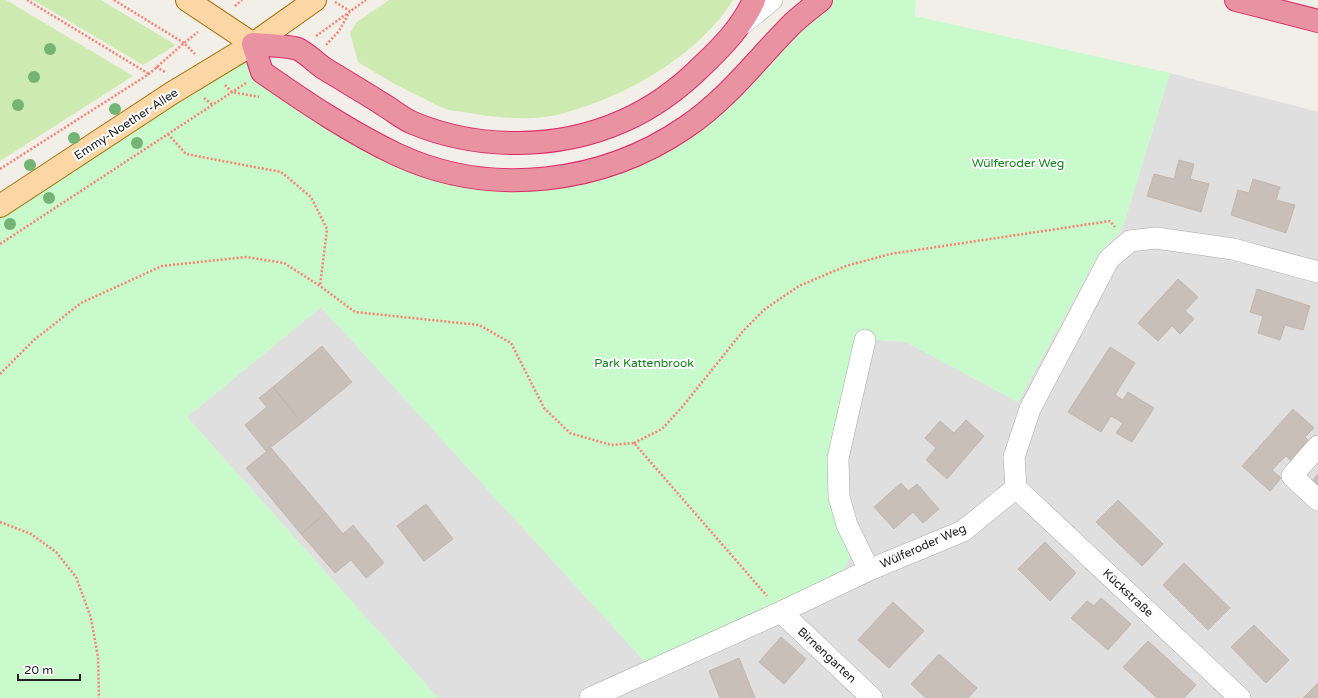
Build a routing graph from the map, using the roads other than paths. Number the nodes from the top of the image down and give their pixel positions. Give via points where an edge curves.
1 (187, 0) edge
2 (315, 0) edge
3 (754, 0) edge
4 (772, 0) edge
5 (821, 0) edge
6 (1236, 0) edge
7 (1318, 21) edge
8 (737, 28) junction
9 (253, 44) junction
10 (0, 206) edge
11 (1318, 272) edge
12 (865, 340) dead end
13 (1318, 446) edge
14 (1016, 488) junction
15 (1318, 500) edge
16 (869, 570) junction
17 (781, 612) junction
18 (590, 698) edge
19 (872, 698) edge
20 (1240, 698) edge

1 - 9 main road
2 - 9 main road, Emmy-Noether-Allee
3 - 8 highway
4 - 8 street
5 - 9 highway via 794,22 728,92 687,127 662,142 610,165 544,179 514,181 455,174 399,155 338,121 262,72
6 - 7 highway
8 - 9 highway via 696,73 646,110 622,122 592,132 533,143 474,140 412,122 298,49
9 - 10 main road, Emmy-Noether-Allee via 172,93
11 - 14 street via 1233,249 1156,238 1130,241 1109,260 1030,409 1014,457
12 - 16 street via 838,458 839,497 847,525
13 - 15 street via 1292,476
14 - 16 street, Wülferoder Weg via 963,531
14 - 20 street, Kückstraße
16 - 17 street, Wülferoder Weg
17 - 18 street, Wülferoder Weg
17 - 19 street, Birnengarten

